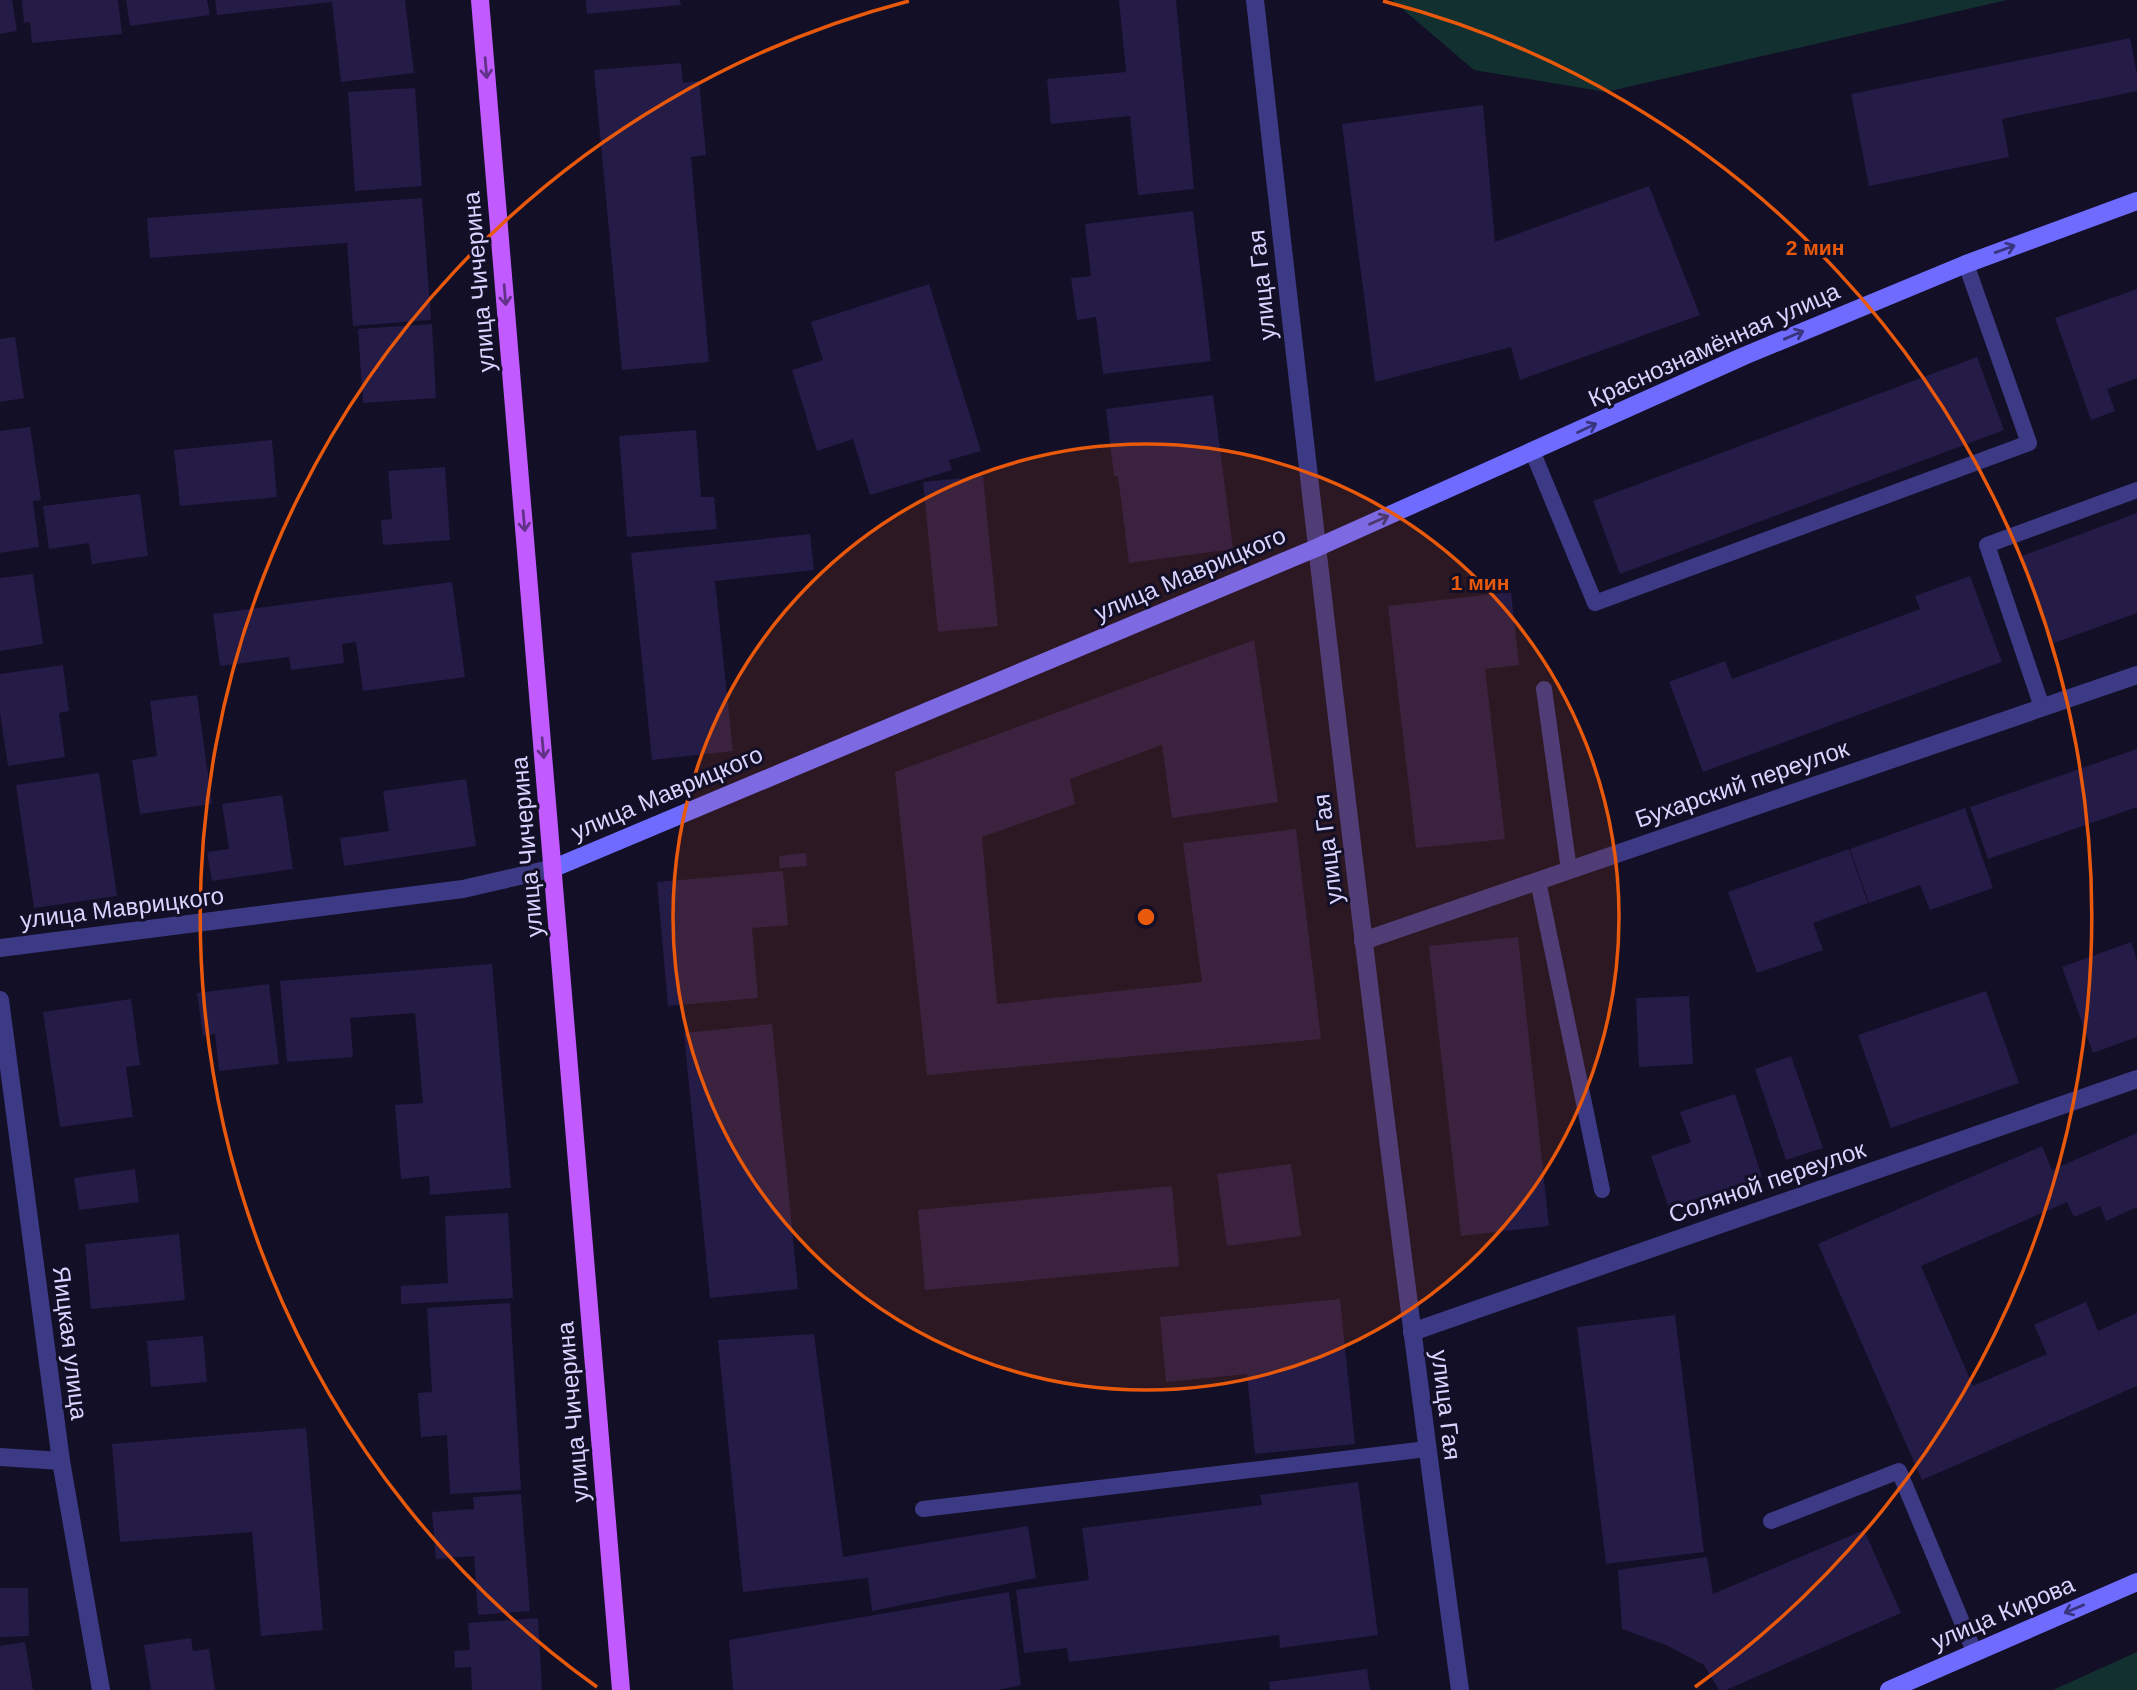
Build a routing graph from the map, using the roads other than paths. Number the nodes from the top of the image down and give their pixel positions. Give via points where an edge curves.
1 (480, 0) edge
2 (1255, 0) edge
3 (2137, 201) edge
4 (1966, 264) junction
5 (1533, 453) junction
6 (2137, 490) edge
7 (1316, 548) junction
8 (2137, 675) edge
9 (1544, 689) dead end
10 (2042, 707) junction
11 (554, 867) junction
12 (1569, 870) junction
13 (1538, 881) junction
14 (1363, 940) junction
15 (0, 948) edge
16 (0, 1000) edge
17 (2137, 1079) edge
18 (1602, 1190) dead end
19 (1412, 1332) junction
20 (1427, 1449) junction
21 (0, 1457) edge
22 (61, 1461) junction
23 (923, 1509) dead end
24 (1771, 1521) dead end
25 (2137, 1582) edge
26 (1974, 1651) junction
27 (101, 1690) edge
28 (621, 1690) edge
29 (1460, 1690) edge
30 (1889, 1690) edge

1 -> 11 main road, улица Чичерина
2 - 7 street, улица Гая
4 -> 3 main road, Краснознамённая улица
5 -> 4 main road, Краснознамённая улица via 1744,356
4 - 5 lane via 2029,443 1595,603
7 -> 5 main road, Краснознамённая улица
6 - 10 lane via 1987,545
7 - 11 main road, улица Маврицкого
7 - 14 street, улица Гая
8 - 10 street, Бухарский переулок
9 - 12 lane
10 - 12 street, Бухарский переулок
11 - 15 street, улица Маврицкого via 463,889
11 - 28 main road, улица Чичерина
12 - 13 street, Бухарский переулок
13 - 14 street, Бухарский переулок
13 - 18 lane
14 - 19 street, улица Гая
16 - 22 street, Яицкая улица
17 - 19 street, Соляной переулок
19 - 20 street, улица Гая
20 - 23 lane
20 - 29 street, улица Гая
21 - 22 street
22 - 27 street, Яицкая улица
24 - 26 lane via 1899,1471
25 -> 26 main road, улица Кирова
26 - 30 main road, улица Кирова

